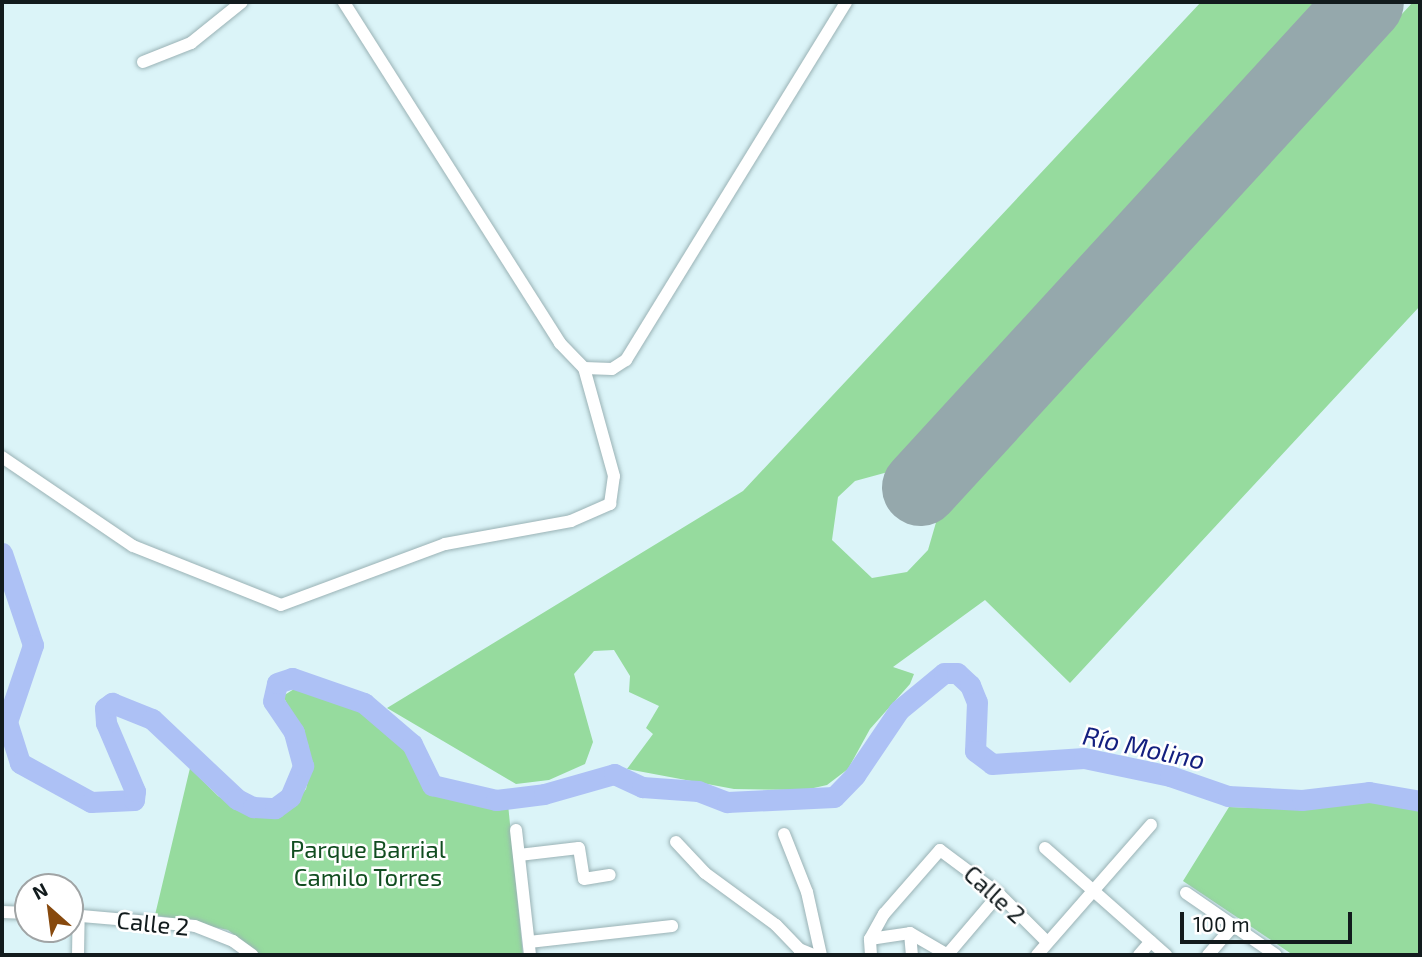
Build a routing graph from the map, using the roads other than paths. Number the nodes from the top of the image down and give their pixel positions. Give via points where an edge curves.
1 (242, 2) edge
2 (344, 2) edge
3 (846, 2) edge
4 (143, 62) dead end
5 (584, 368) junction
6 (2, 457) edge
7 (1151, 825) dead end
8 (516, 830) dead end
9 (784, 834) dead end
10 (676, 842) dead end
11 (1045, 848) dead end
12 (519, 855) junction
13 (610, 876) dead end
14 (1096, 892) junction
15 (1186, 893) dead end
16 (999, 894) junction
17 (84, 917) edge
18 (672, 926) dead end
19 (1232, 927) junction
20 (910, 933) junction
21 (870, 939) junction
22 (1151, 941) junction
23 (1047, 942) junction
24 (529, 949) edge
25 (252, 955) edge
26 (813, 955) edge
27 (821, 955) edge
28 (871, 955) edge
29 (912, 955) edge
30 (948, 955) edge
31 (1037, 955) edge
32 (1139, 955) edge
33 (1166, 955) edge
34 (1208, 955) edge
35 (1276, 955) edge

1 - 4 street via 191,43
2 - 5 street via 559,343
3 - 5 street via 626,360 611,369
5 - 6 street via 614,476 610,505 571,521 445,544 281,605 133,547
7 - 14 street
8 - 12 street
9 - 27 street via 807,892
10 - 26 street via 705,873 776,925 799,949
11 - 14 street
12 - 13 street via 579,848 584,879
12 - 24 street
14 - 22 street
14 - 23 street
15 - 19 street
16 - 21 street, Calle 2 via 940,850 884,914
16 - 23 street, Calle 2
16 - 30 street
17 - 25 street, Calle 2 via 195,926 233,941
18 - 24 street
19 - 34 street
19 - 35 street
20 - 21 street
20 - 29 street
20 - 30 street
21 - 28 street
22 - 32 street
22 - 33 street
23 - 31 street

